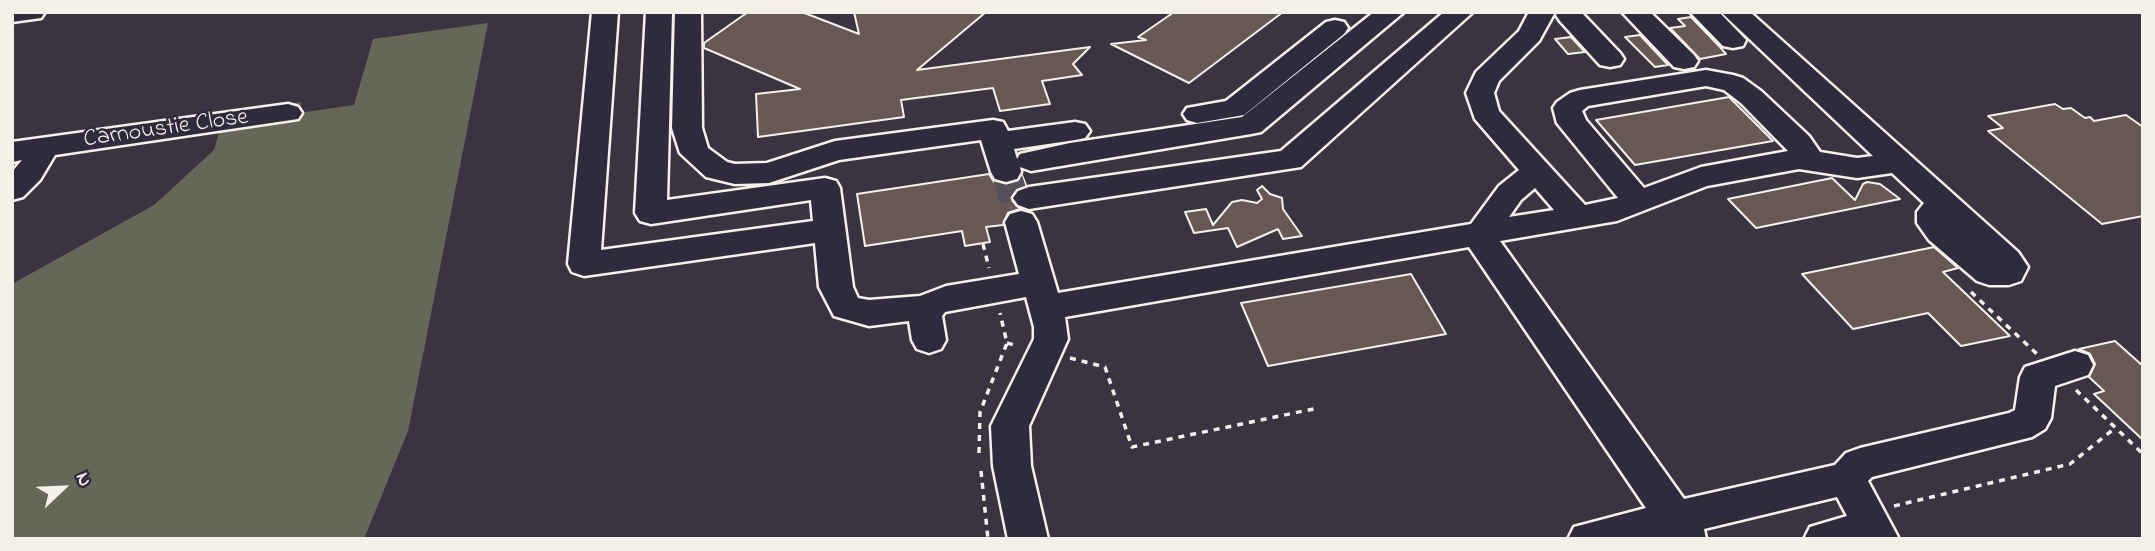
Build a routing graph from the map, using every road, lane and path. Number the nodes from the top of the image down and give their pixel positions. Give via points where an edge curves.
1 (32, 12) edge
2 (605, 12) edge
3 (659, 12) edge
4 (688, 12) edge
5 (1355, 12) edge
6 (1391, 12) edge
7 (1460, 12) edge
8 (1635, 12) edge
9 (1703, 12) edge
10 (12, 14) edge
11 (1559, 14) edge
12 (1734, 26) edge
13 (1611, 60) dead end
14 (1684, 61) dead end
15 (288, 114) dead end
16 (997, 142) junction
17 (45, 148) junction
18 (12, 152) edge
19 (1799, 159) junction
20 (1898, 162) junction
21 (1535, 172) junction
22 (12, 190) edge
23 (1639, 202) junction
24 (1944, 203) dead end
25 (1578, 218) junction
26 (831, 230) junction
27 (1479, 236) junction
28 (983, 243) dead end
29 (994, 290) junction
30 (1042, 296) junction
31 (1007, 343) junction
32 (1045, 352) junction
33 (2075, 365) dead end
34 (1318, 408) dead end
35 (2115, 428) dead end
36 (1847, 478) junction
37 (1872, 526) edge
38 (1682, 529) edge
39 (988, 539) edge
40 (1028, 539) edge
41 (1588, 539) edge
42 (1824, 539) edge

1 - 10 street
2 - 26 street via 584,264
3 - 26 street via 651,213 825,188
4 - 16 street via 687,128 695,153 717,170 769,173 835,151 993,129
5 - 16 street via 1234,109
6 - 16 street via 1251,125 1070,153 1018,167
7 - 30 street via 1290,160 1025,210
8 - 14 street
9 - 12 street
11 - 13 street
11 - 21 street via 1530,34 1486,78 1480,93 1485,114
12 - 20 street
15 - 17 street, Carnoustie Close
17 - 18 street, Carnoustie Close
17 - 22 street
19 - 20 street via 1857,168
19 - 23 street via 1701,177
19 - 23 street via 1805,153 1798,143 1733,84 1706,78 1580,99 1567,108 1572,123
20 - 24 street
21 - 25 street
21 - 27 street via 1510,194
23 - 25 street
25 - 27 street
26 - 29 street via 836,288 846,307 869,313 914,308 928,325 939,300
27 - 30 street
27 - 38 street
28 - 29 path
29 - 30 street
29 - 31 path
30 - 32 street via 1051,327
31 - 32 path
31 - 39 path via 978,425
32 - 34 path via 1105,366 1132,447
32 - 40 street via 1010,426 1012,466
33 - 36 street via 2038,377 2032,418 2020,426 1860,464
35 - 37 path via 2070,464
36 - 37 street
36 - 38 street
37 - 42 street
38 - 41 street

